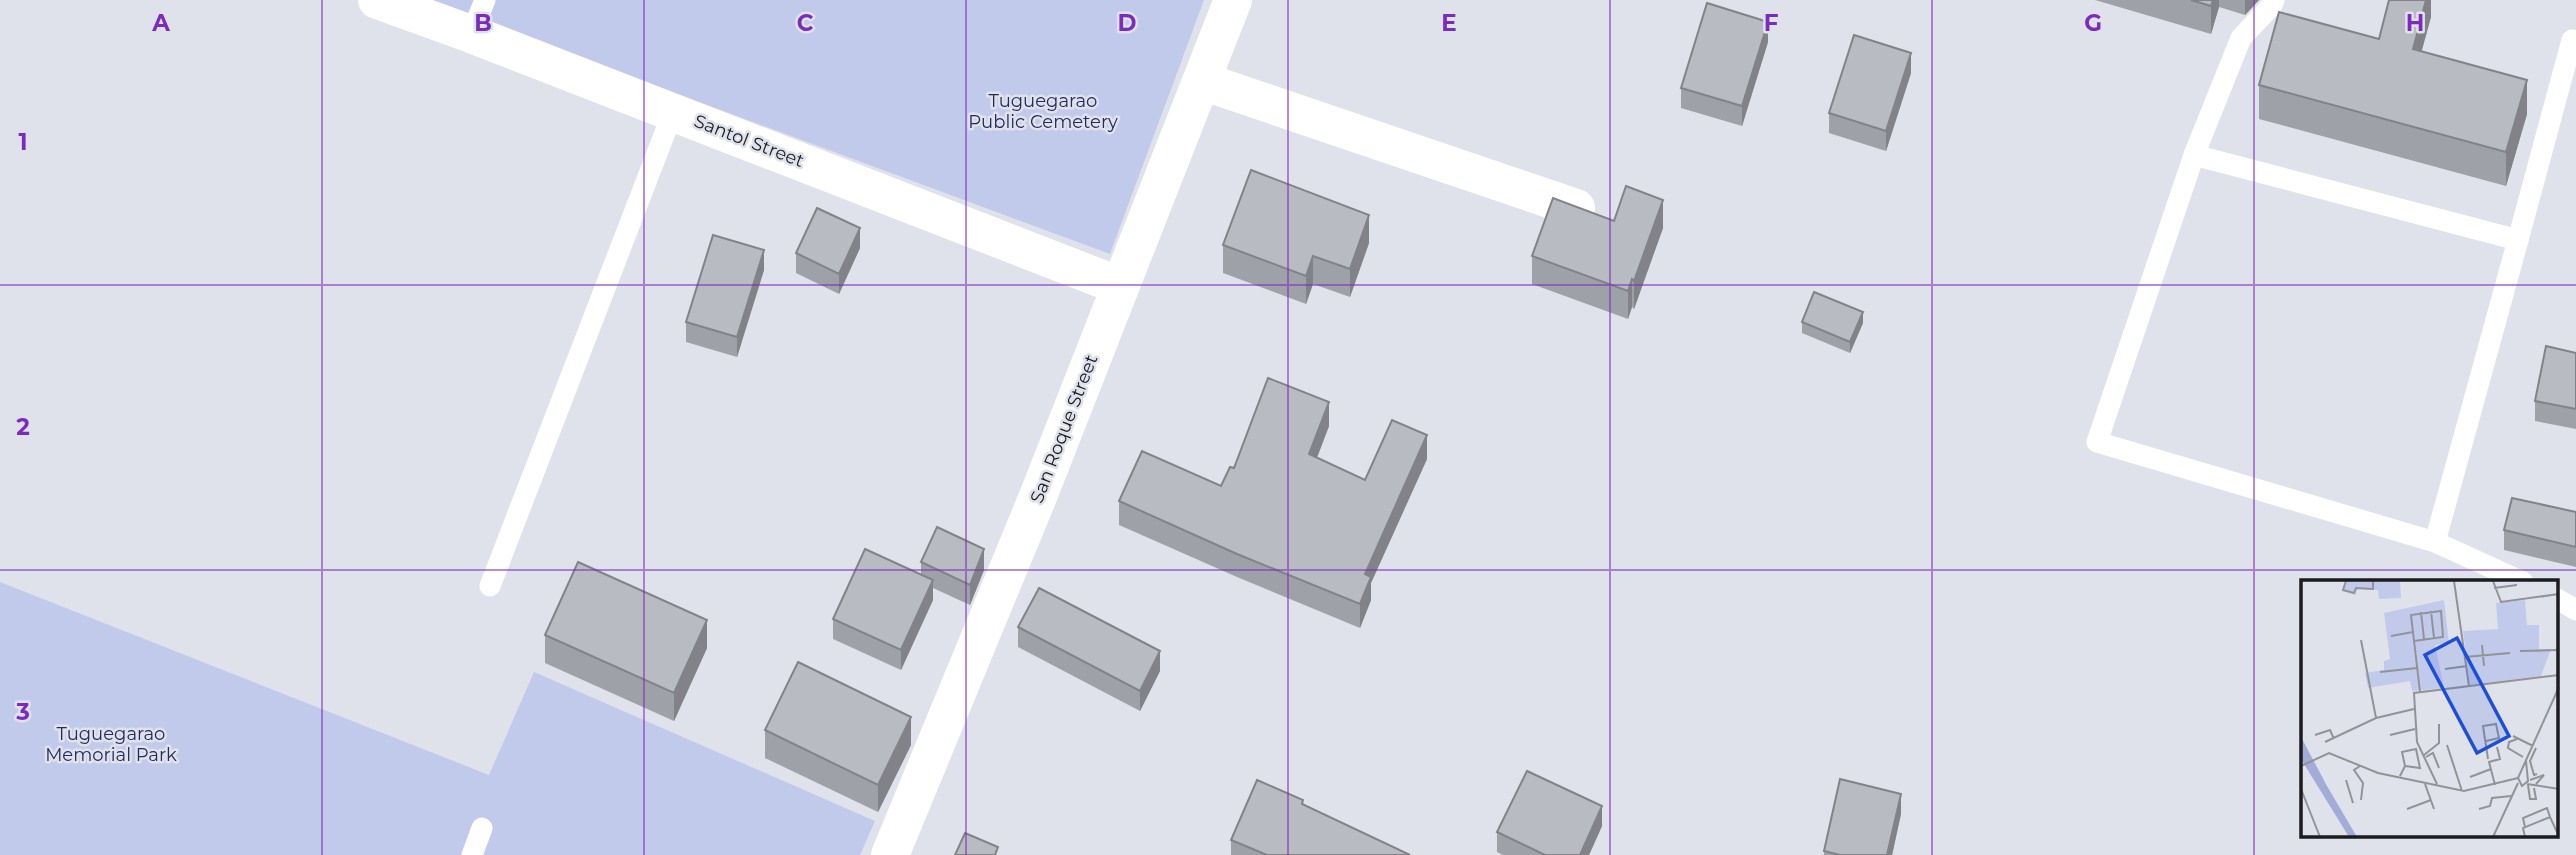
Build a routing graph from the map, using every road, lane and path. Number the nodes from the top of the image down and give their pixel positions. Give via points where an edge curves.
1 (377, 0) edge
2 (1233, 0) edge
3 (2274, 0) edge
4 (478, 17) edge
5 (2572, 40) dead end
6 (1202, 81) junction
7 (673, 112) junction
8 (2194, 155) junction
9 (1576, 208) edge
10 (2518, 240) junction
11 (1120, 286) junction
12 (2435, 542) junction
13 (2519, 580) edge
14 (490, 586) dead end
15 (2558, 600) edge
16 (2576, 610) edge
17 (482, 828) dead end
18 (472, 855) edge
19 (890, 855) edge

1 - 4 street, Santol Street
2 - 6 street, San Roque Street
3 - 8 lane via 2241,38
4 - 7 street, Santol Street
5 - 10 lane
6 - 9 street
6 - 11 street, San Roque Street
7 - 11 street, Santol Street
7 - 14 lane
8 - 10 lane
8 - 12 lane via 2097,442
10 - 12 lane
11 - 19 street, San Roque Street
12 - 13 lane
15 - 16 lane
17 - 18 lane

